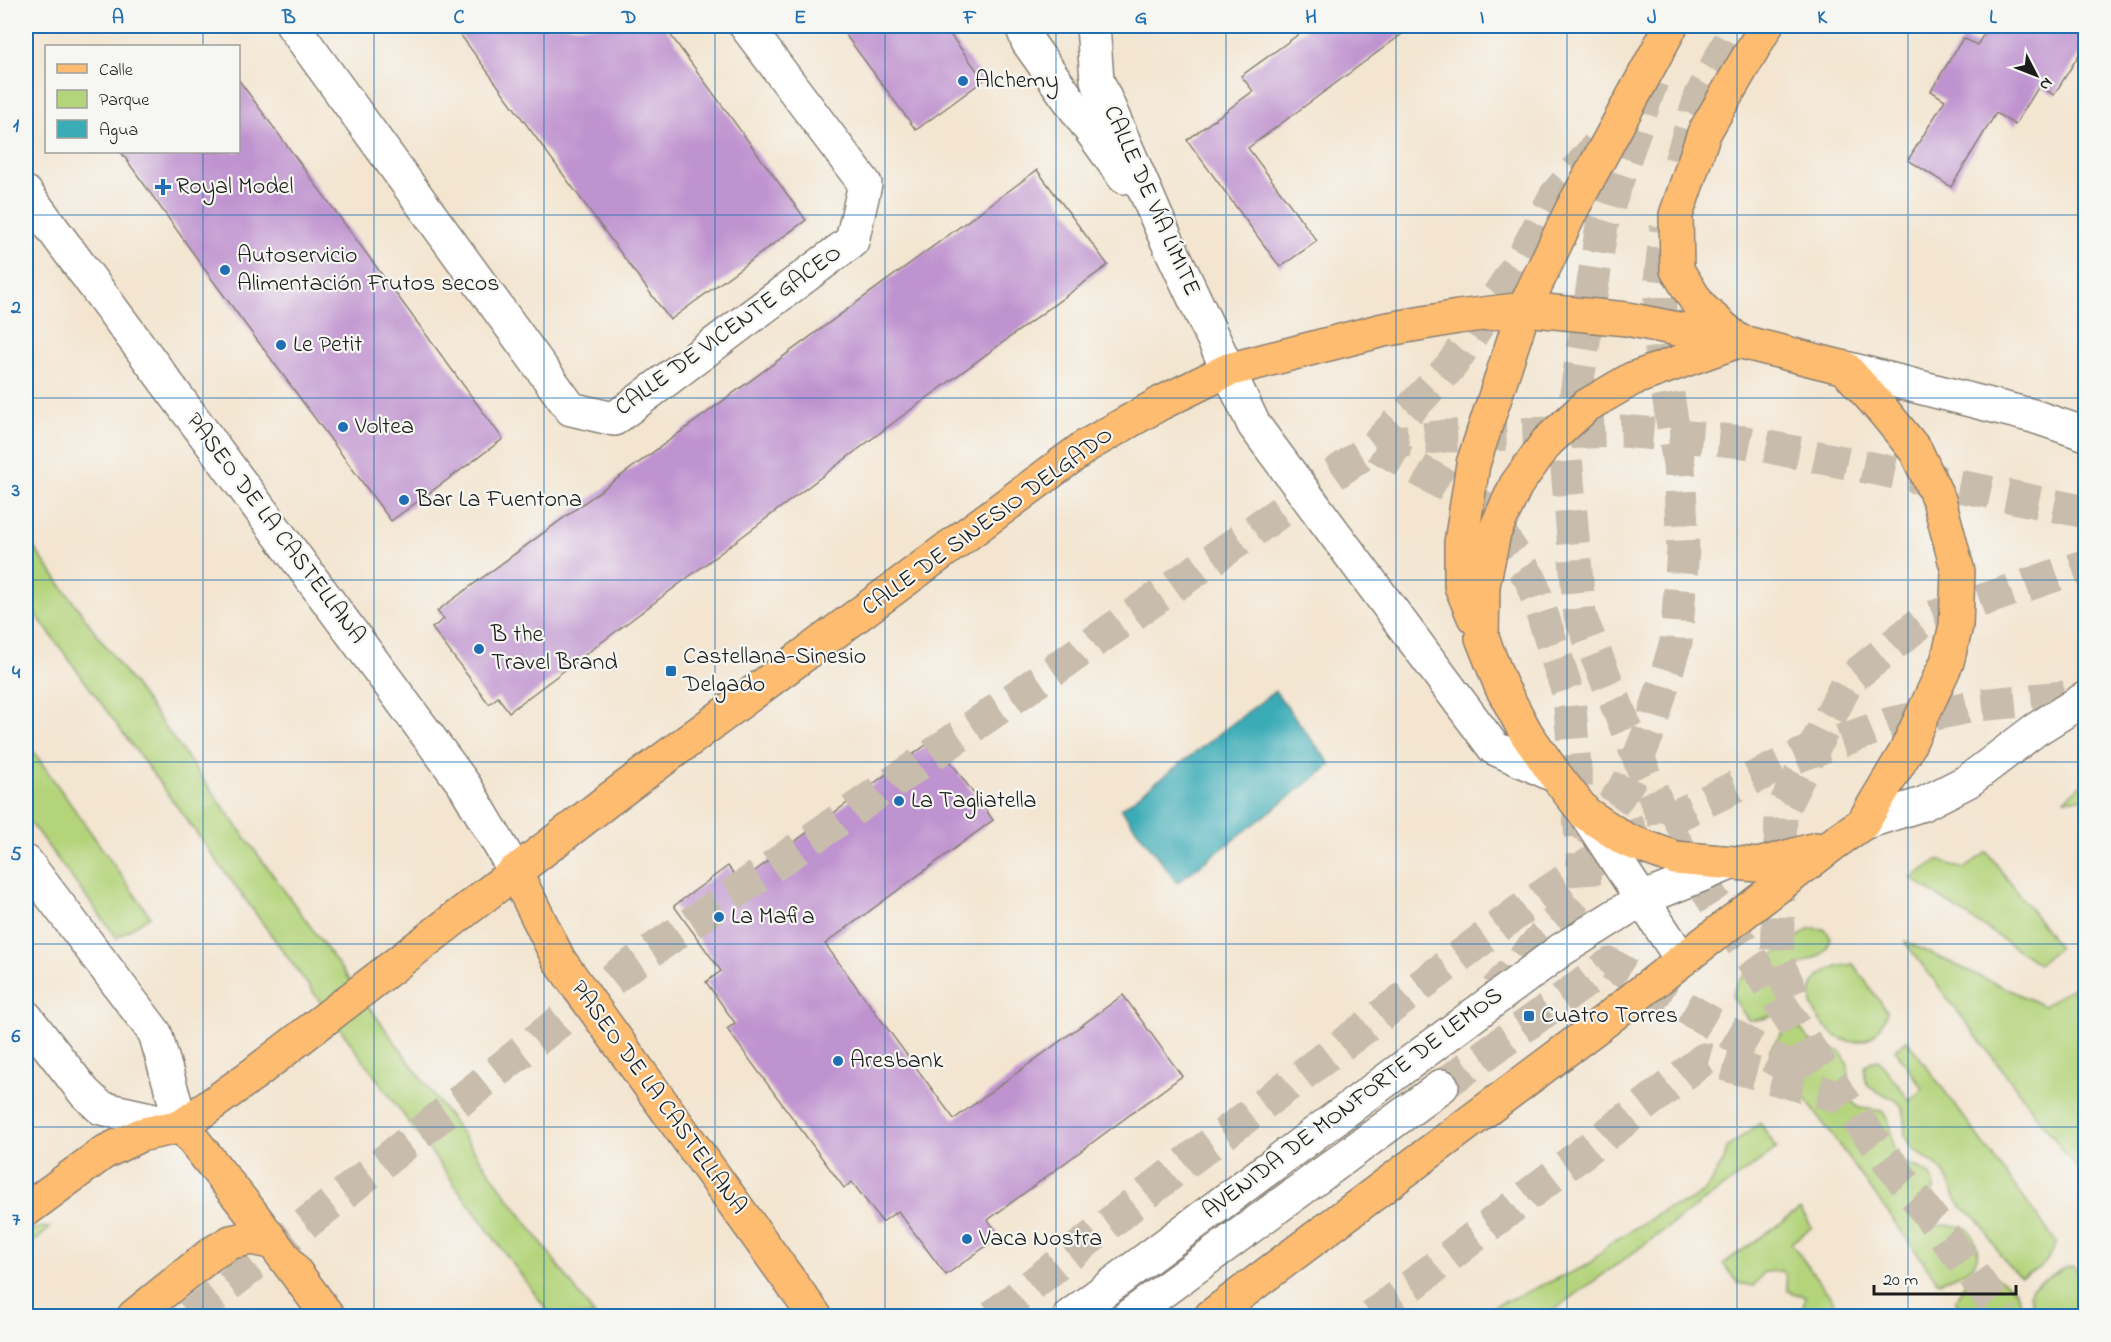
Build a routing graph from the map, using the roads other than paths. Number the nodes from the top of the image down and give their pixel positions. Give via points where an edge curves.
1 (293, 26) edge
2 (746, 26) edge
3 (1022, 26) edge
4 (1093, 26) edge
5 (1671, 26) edge
6 (1766, 26) edge
7 (26, 193) edge
8 (1163, 232) junction
9 (1524, 309) junction
10 (1738, 341) junction
11 (1845, 368) junction
12 (1228, 370) junction
13 (2085, 434) edge
14 (1482, 638) junction
15 (2085, 698) edge
16 (1556, 776) junction
17 (1585, 813) junction
18 (1863, 823) junction
19 (1836, 842) junction
20 (26, 862) edge
21 (1731, 863) junction
22 (514, 871) junction
23 (1642, 899) junction
24 (1682, 960) junction
25 (26, 1017) edge
26 (1442, 1086) tunnel mouth
27 (101, 1108) junction
28 (182, 1126) junction
29 (103, 1153) junction
30 (26, 1210) edge
31 (271, 1242) junction
32 (134, 1317) edge
33 (328, 1317) edge
34 (815, 1317) edge
35 (1070, 1317) edge
36 (1129, 1317) edge
37 (1211, 1317) edge

1 - 2 street, CALLE DE VICENTE GACEO via 571,410 614,419 852,241 865,184
3 - 8 street via 1028,42
4 - 8 street, CALLE DE VÍA LÍMITE via 1097,80
5 - 9 main road via 1572,209
6 - 10 main road via 1704,133 1676,215 1677,270 1700,307
7 - 22 street, PASEO DE LA CASTELLANA via 465,786
8 - 12 street, CALLE DE VÍA LÍMITE
9 - 10 main road via 1627,319
9 - 12 main road, CALLE DE SINESIO DELGADO via 1383,330
9 - 14 main road via 1473,464 1461,543 1461,586
10 - 11 main road
10 - 14 main road, AVENIDA DE MONFORTE DE LEMOS via 1632,378 1586,406 1547,442 1516,485 1494,533 1482,585
11 - 13 street via 2033,416
11 - 18 main road, AVENIDA DE MONFORTE DE LEMOS via 1916,451 1939,500 1958,572 1956,626 1947,662 1905,753
12 - 16 street, CALLE DE VÍA LÍMITE via 1254,425 1494,748
12 - 22 main road, CALLE DE SINESIO DELGADO via 1086,446
14 - 16 main road, AVENIDA DE MONFORTE DE LEMOS via 1526,733
15 - 18 street, AVENIDA DE MONFORTE DE LEMOS via 2035,730 1968,782 1923,804
16 - 17 main road, AVENIDA DE MONFORTE DE LEMOS
17 - 21 main road, AVENIDA DE MONFORTE DE LEMOS via 1626,840 1675,858
17 - 23 street, AVENIDA DE MONFORTE DE LEMOS
18 - 19 main road, AVENIDA DE MONFORTE DE LEMOS
19 - 21 main road, AVENIDA DE MONFORTE DE LEMOS via 1758,865
19 - 24 main road, AVENIDA DE MONFORTE DE LEMOS
20 - 28 street via 155,1033
21 - 23 street, AVENIDA DE MONFORTE DE LEMOS
22 - 28 main road
22 - 34 main road, PASEO DE LA CASTELLANA via 559,960
23 - 24 street, AVENIDA DE MONFORTE DE LEMOS
23 - 35 street, AVENIDA DE MONFORTE DE LEMOS via 1508,988
24 - 37 main road, AVENIDA DE MONFORTE DE LEMOS
25 - 27 street
26 - 36 street
27 - 28 street
27 - 29 street via 108,1120 109,1135
28 - 29 main road via 140,1135
28 - 31 main road
29 - 30 main road
31 - 32 main road via 251,1238 231,1242
31 - 33 main road

